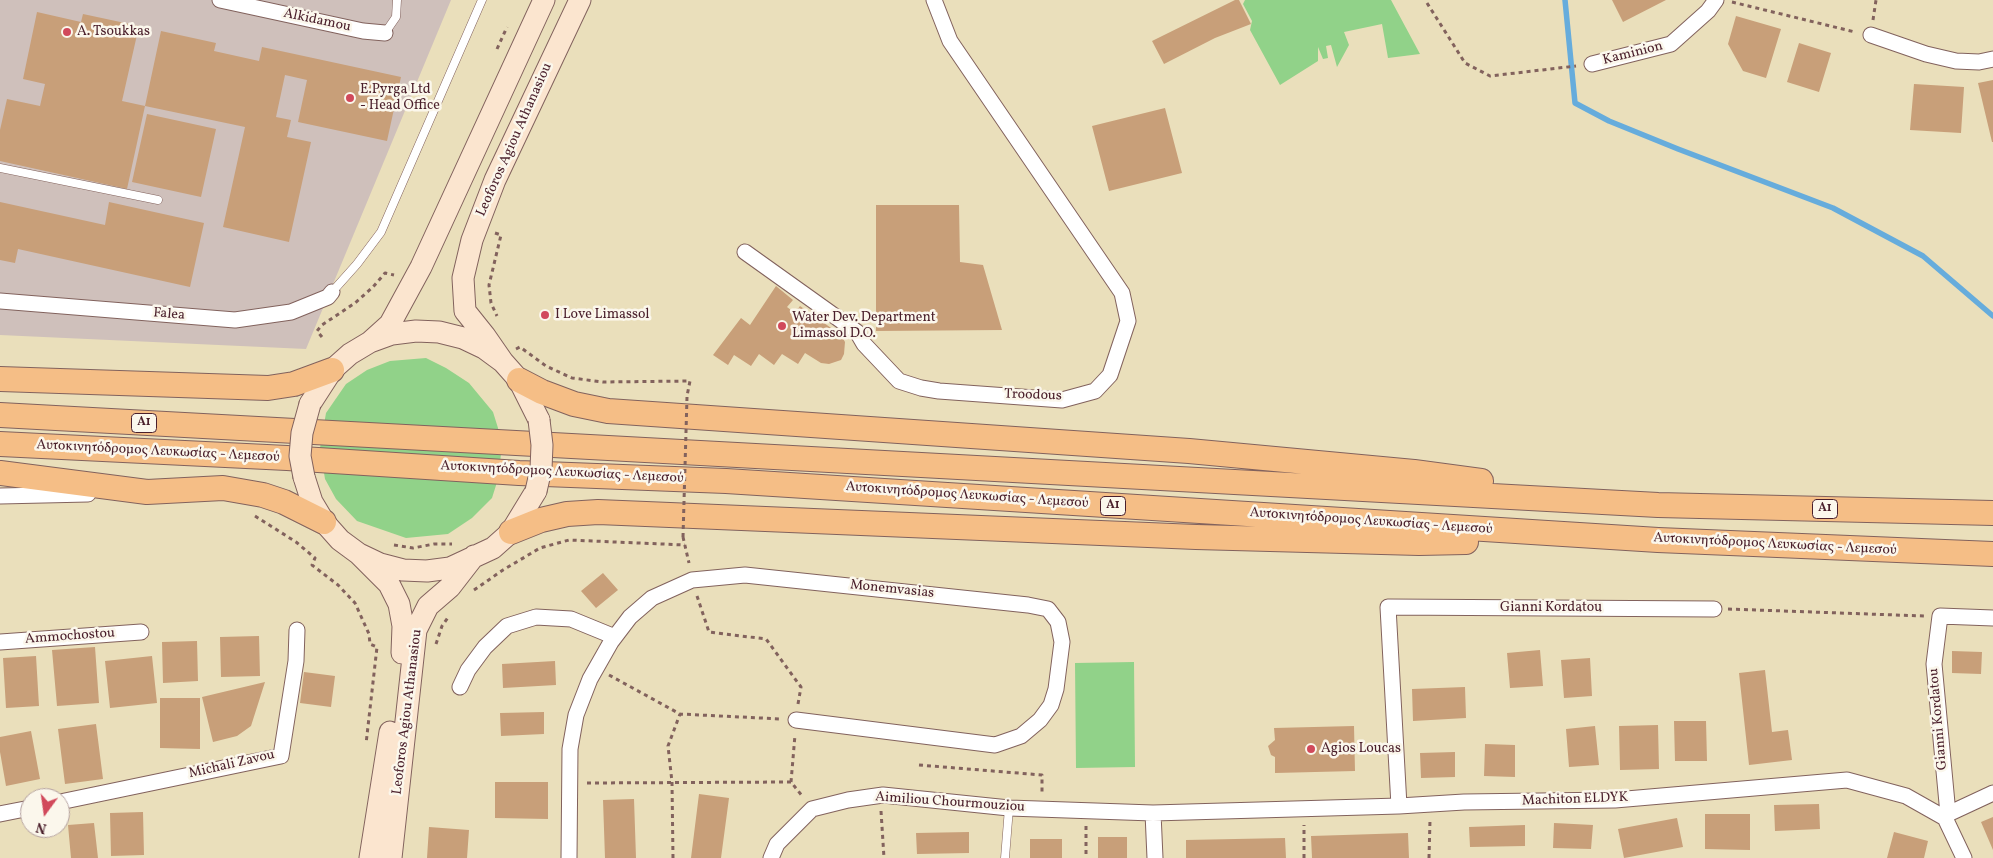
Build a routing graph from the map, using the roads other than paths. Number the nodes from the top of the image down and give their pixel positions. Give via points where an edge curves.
1 (220, 0) edge
2 (397, 0) edge
3 (482, 0) edge
4 (544, 0) edge
5 (580, 0) edge
6 (934, 0) edge
7 (1716, 0) edge
8 (385, 33) joint
9 (1871, 35) road end
10 (1993, 59) edge
11 (1592, 64) road end
12 (0, 168) edge
13 (158, 200) dead end
14 (745, 252) dead end
15 (332, 292) joint
16 (0, 301) edge
17 (370, 342) junction
18 (508, 356) junction
19 (332, 370) junction
20 (0, 379) edge
21 (519, 380) junction
22 (0, 415) edge
23 (0, 444) edge
24 (0, 473) edge
25 (147, 492) junction
26 (0, 496) edge
27 (1658, 505) junction
28 (1993, 513) edge
29 (324, 522) junction
30 (511, 532) junction
31 (1658, 540) junction
32 (466, 550) junction
33 (359, 554) junction
34 (1993, 554) edge
35 (1714, 609) road end
36 (1993, 618) edge
37 (297, 630) dead end
38 (141, 632) dead end
39 (615, 636) junction
40 (0, 642) edge
41 (460, 687) dead end
42 (796, 720) road end
43 (1993, 793) edge
44 (70, 800) edge
45 (1399, 806) junction
46 (1009, 808) junction
47 (20, 810) edge
48 (1153, 813) junction
49 (0, 814) edge
50 (1947, 816) junction
51 (370, 858) edge
52 (391, 858) edge
53 (569, 858) edge
54 (772, 858) edge
55 (1005, 858) edge
56 (1155, 858) edge
57 (1964, 858) edge

1 - 8 street, Alkidamou
2 - 8 lane via 396,17
3 - 15 lane via 380,232
4 - 17 main road via 421,267 390,324
5 - 18 main road, Leoforos Agiou Athanasiou via 494,180 472,240 463,278 465,311 485,336
6 - 14 street, Troodous via 950,41 1122,293 1128,321 1110,375 1094,391 1062,400 939,391 899,381 857,332
7 - 11 street, Kaminion via 1671,44
9 - 10 street via 1956,62
12 - 13 lane
15 - 16 street, Falea via 328,297 291,312 235,320
17 - 18 main road via 392,334 439,332
17 - 19 main road
18 - 21 main road
19 - 20 highway via 294,384 268,388
19 - 29 main road, bridge via 310,404 302,432 300,456 312,502
21 - 27 highway via 574,404 608,411 1189,451 1414,472
21 - 30 main road, bridge via 540,420 541,469 536,491
22 - 27 highway, Αυτοκινητόδρομος Λευκωσίας - Λεμεσού / A1
23 - 31 highway, Αυτοκινητόδρομος Λευκωσίας - Λεμεσού / A1 via 296,458 519,473 726,481
24 - 25 highway
25 - 26 street
25 - 29 highway via 223,488 284,502
27 - 28 highway, Αυτοκινητόδρομος Λευκωσίας - Λεμεσού / A1
29 - 33 main road
30 - 31 highway via 540,520 598,512 1196,538 1420,542
30 - 32 main road via 493,548
31 - 34 highway, Αυτοκινητόδρομος Λευκωσίας - Λεμεσού / A1
32 - 33 main road via 450,568 427,572 380,564
32 - 52 main road, Leoforos Agiou Athanasiou via 450,587 428,606 416,630
33 - 51 main road, Leoforos Agiou Athanasiou via 389,584 403,626 402,654
35 - 45 street, Gianni Kordatou via 1388,607
36 - 50 street, Gianni Kordatou via 1940,616 1934,664
37 - 44 street, Michali Zavou via 296,661 281,756
38 - 40 street, Ammochostou
39 - 41 street via 570,619 536,617 507,626 468,670
39 - 42 street, Monemvasias via 630,617 652,598 692,580 745,575 1028,605 1048,610 1058,622 1062,642 1051,705 1040,720 1021,736 995,745
39 - 53 street, Monemvasias via 576,715 570,749
43 - 50 street
45 - 48 street, Machiton ELDYK
45 - 50 street, Machiton ELDYK via 1615,800 1847,780 1906,796
46 - 48 street, Aimiliou Chourmouziou
46 - 54 street, Aimiliou Chourmouziou via 880,796 848,800 812,810 777,844
46 - 55 lane
47 - 49 street
48 - 56 street
50 - 57 street

